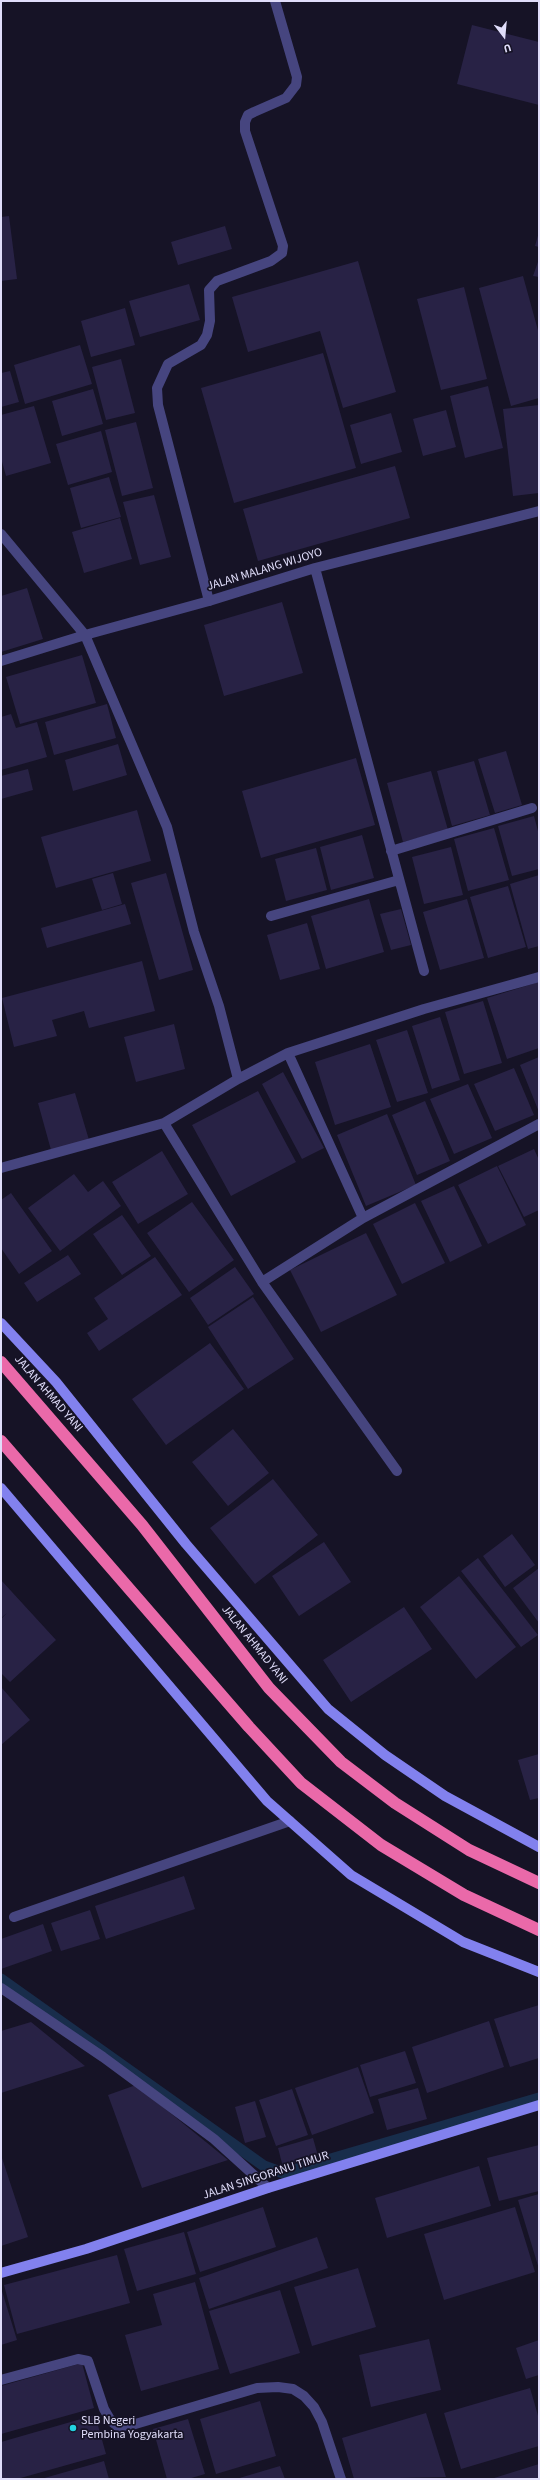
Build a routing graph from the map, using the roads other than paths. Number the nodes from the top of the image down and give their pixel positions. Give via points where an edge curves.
1 (276, 1) edge
2 (539, 511) edge
3 (1, 534) edge
4 (315, 568) junction
5 (209, 601) junction
6 (85, 635) junction
7 (1, 661) edge
8 (532, 808) dead end
9 (391, 851) junction
10 (400, 880) junction
11 (271, 916) dead end
12 (424, 971) dead end
13 (539, 977) edge
14 (288, 1053) junction
15 (238, 1079) junction
16 (164, 1123) junction
17 (539, 1124) edge
18 (1, 1168) edge
19 (363, 1218) junction
20 (262, 1282) junction
21 (1, 1323) edge
22 (1, 1362) edge
23 (1, 1441) edge
24 (397, 1471) dead end
25 (1, 1488) edge
26 (290, 1821) junction
27 (539, 1847) edge
28 (539, 1882) edge
29 (14, 1917) dead end
30 (539, 1930) edge
31 (539, 1972) edge
32 (1, 1988) edge
33 (539, 2105) edge
34 (268, 2188) junction
35 (1, 2274) edge
36 (1, 2380) edge
37 (341, 2479) edge

1 - 5 street via 296,85 286,98 248,115 245,131 283,246 282,253 271,261 217,281 209,290 210,321 207,336 201,345 168,364 157,388 158,405
2 - 4 street, JALAN MALANG WIJOYO
3 - 6 street
4 - 5 street, JALAN MALANG WIJOYO
4 - 9 street
5 - 6 street, JALAN MALANG WIJOYO
6 - 7 street, JALAN MALANG WIJOYO
6 - 15 street via 167,827 194,932 219,1006
8 - 9 street
9 - 10 street
10 - 11 street
10 - 12 street
13 - 14 street via 424,1009
14 - 15 street
14 - 19 street
15 - 16 street
16 - 18 street
16 - 20 street
17 - 19 street
19 - 20 street
20 - 24 street
21 - 27 street via 56,1382 186,1544 328,1710 385,1755 445,1796
22 - 28 highway, JALAN AHMAD YANI via 142,1525 269,1688 341,1762 395,1803 469,1850
23 - 30 highway via 301,1784 381,1845 464,1895
25 - 26 street via 267,1801
26 - 29 street
26 - 31 street via 351,1875 463,1942
32 - 34 street via 103,2057 207,2134
33 - 34 street, JALAN SINGORANU TIMUR
34 - 35 street, JALAN SINGORANU TIMUR via 86,2249
36 - 37 street via 78,2359 88,2361 104,2409 117,2426 132,2426 257,2388 293,2389 304,2396 317,2412 331,2445

